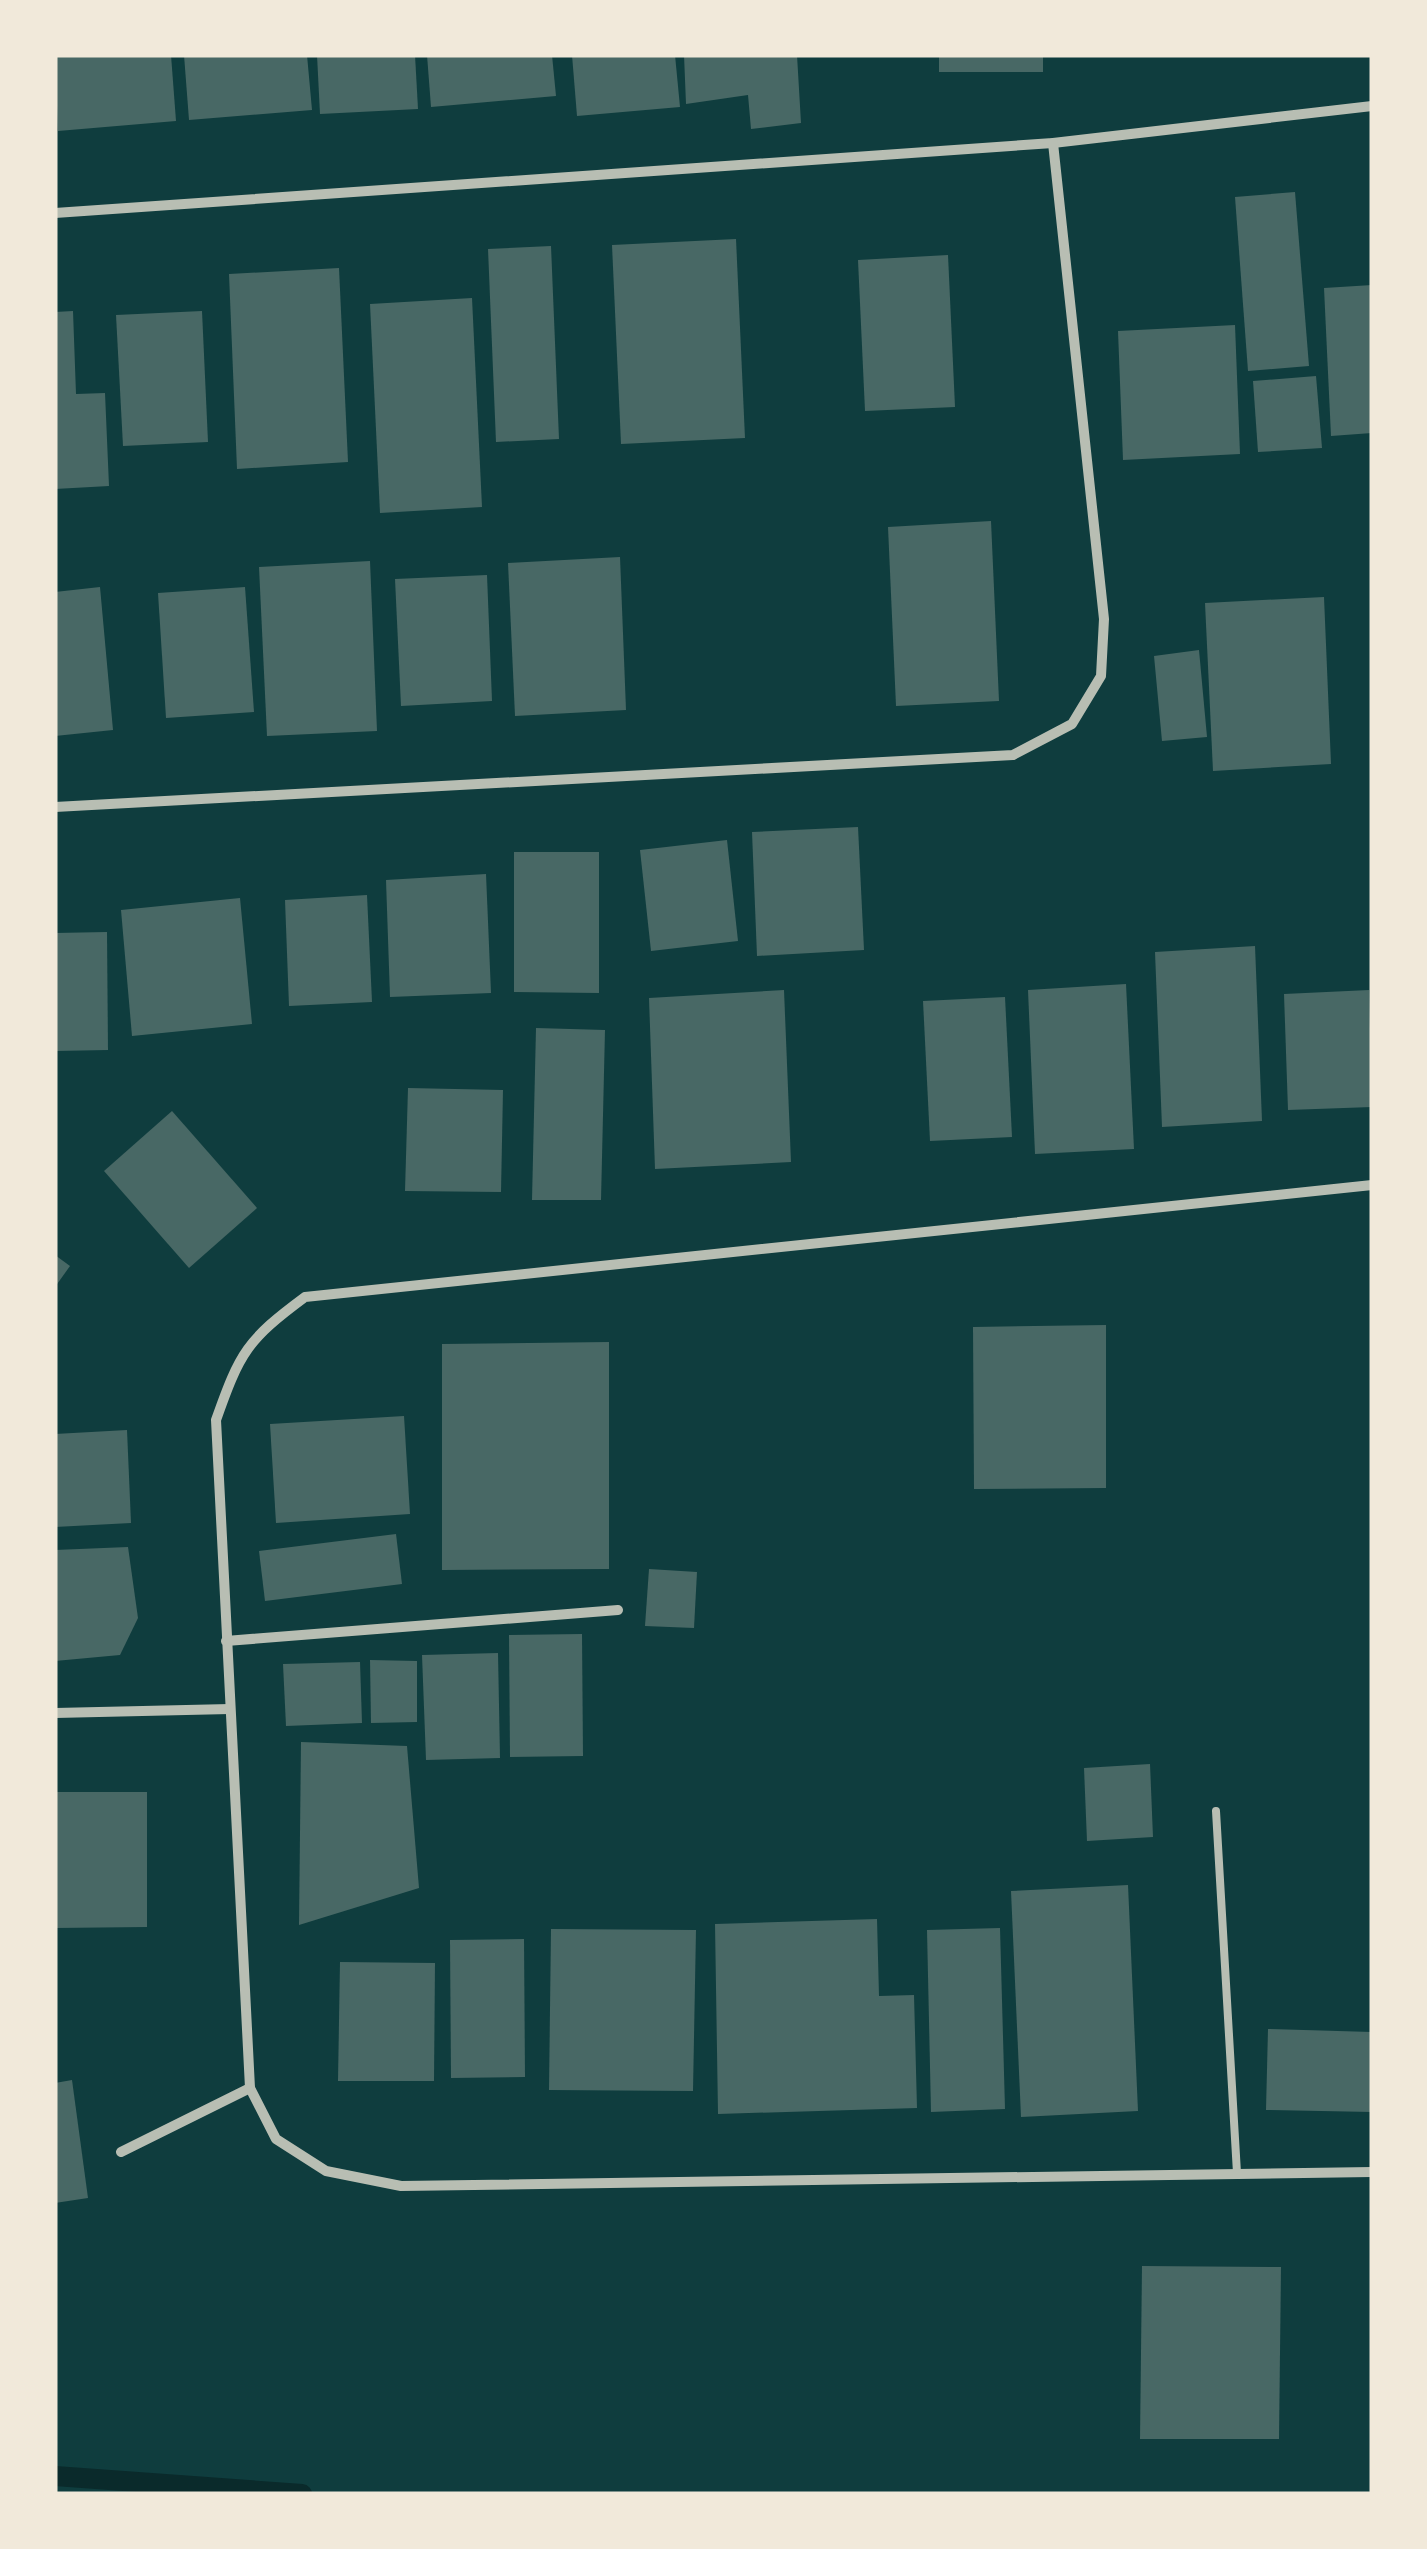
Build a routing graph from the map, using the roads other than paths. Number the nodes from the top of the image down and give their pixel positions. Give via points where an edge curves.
1 (1372, 106) edge
2 (1053, 143) junction
3 (55, 214) edge
4 (55, 807) edge
5 (1372, 1186) edge
6 (618, 1610) dead end
7 (226, 1641) junction
8 (230, 1709) junction
9 (55, 1713) edge
10 (1216, 1811) dead end
11 (250, 2088) junction
12 (121, 2152) dead end
13 (1372, 2172) edge
14 (1238, 2173) junction

1 - 2 street
2 - 3 street
2 - 4 street via 1104,619 1102,676 1072,724 1013,755
5 - 7 street via 305,1297 262,1328 236,1363 216,1420
6 - 7 street
7 - 8 street
8 - 9 street
8 - 11 street
10 - 14 lane
11 - 12 street
11 - 14 street via 276,2140 326,2170 402,2186
13 - 14 street

